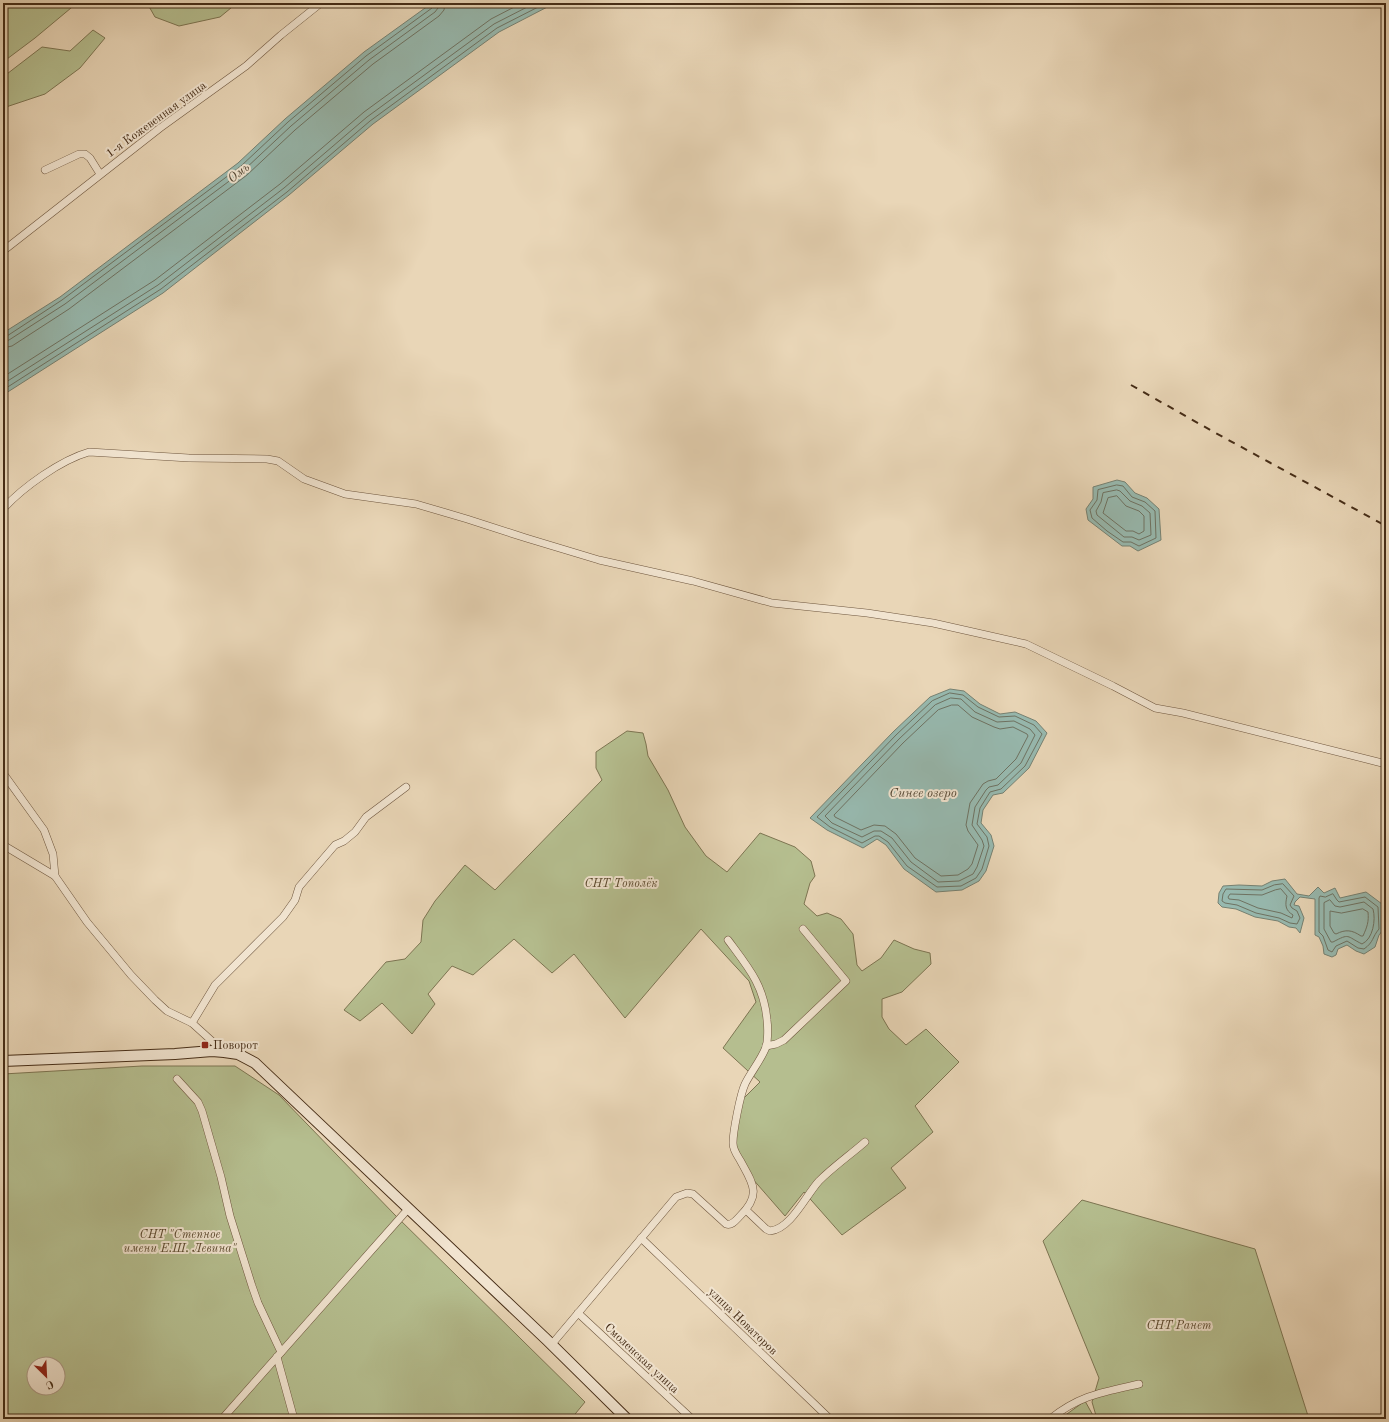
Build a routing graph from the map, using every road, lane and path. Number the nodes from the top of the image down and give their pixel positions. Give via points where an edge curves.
1 (321, 3) edge
2 (45, 170) dead end
3 (100, 174) junction
4 (3, 251) edge
5 (3, 509) edge
6 (1386, 764) edge
7 (3, 773) edge
8 (406, 787) dead end
9 (3, 845) edge
10 (55, 876) junction
11 (803, 929) dead end
12 (728, 940) dead end
13 (192, 1023) junction
14 (766, 1046) junction
15 (224, 1052) junction
16 (3, 1061) edge
17 (177, 1079) dead end
18 (865, 1142) dead end
19 (410, 1208) junction
20 (746, 1210) junction
21 (641, 1238) junction
22 (578, 1313) junction
23 (552, 1344) junction
24 (279, 1355) junction
25 (1139, 1384) dead end
26 (222, 1419) edge
27 (294, 1419) edge
28 (627, 1419) edge
29 (692, 1419) edge
30 (830, 1419) edge
31 (1050, 1419) edge

1 - 3 street, 1-я Кожевенная улица via 231,78
2 - 3 street via 79,154 85,154
3 - 4 street, 1-я Кожевенная улица
5 - 6 street via 57,466 77,455 89,452 278,461 304,479 345,494 416,504 599,560 693,581 772,603 902,618 1026,644 1156,708 1183,712
7 - 10 street via 44,830 53,854
8 - 13 street via 366,817 355,832 344,841 335,845 299,887 295,900 283,917 215,985
9 - 10 street
10 - 13 street via 87,922 154,1000
11 - 14 street via 846,981 784,1040
12 - 14 street via 760,987 765,1001
13 - 15 street
14 - 20 street via 745,1085 733,1143 754,1188 754,1196
15 - 16 street
15 - 19 street via 238,1054 254,1063
17 - 24 street via 198,1102 202,1111 252,1286
18 - 20 street via 819,1181 791,1218 780,1228 770,1231 766,1229
19 - 23 street
19 - 24 street
20 - 21 street via 729,1225 693,1194 681,1194
21 - 22 street
21 - 30 street, улица Новаторов
22 - 23 street
22 - 29 street, Смоленская улица
23 - 28 street
24 - 26 street
24 - 27 street
25 - 31 street via 1083,1398

